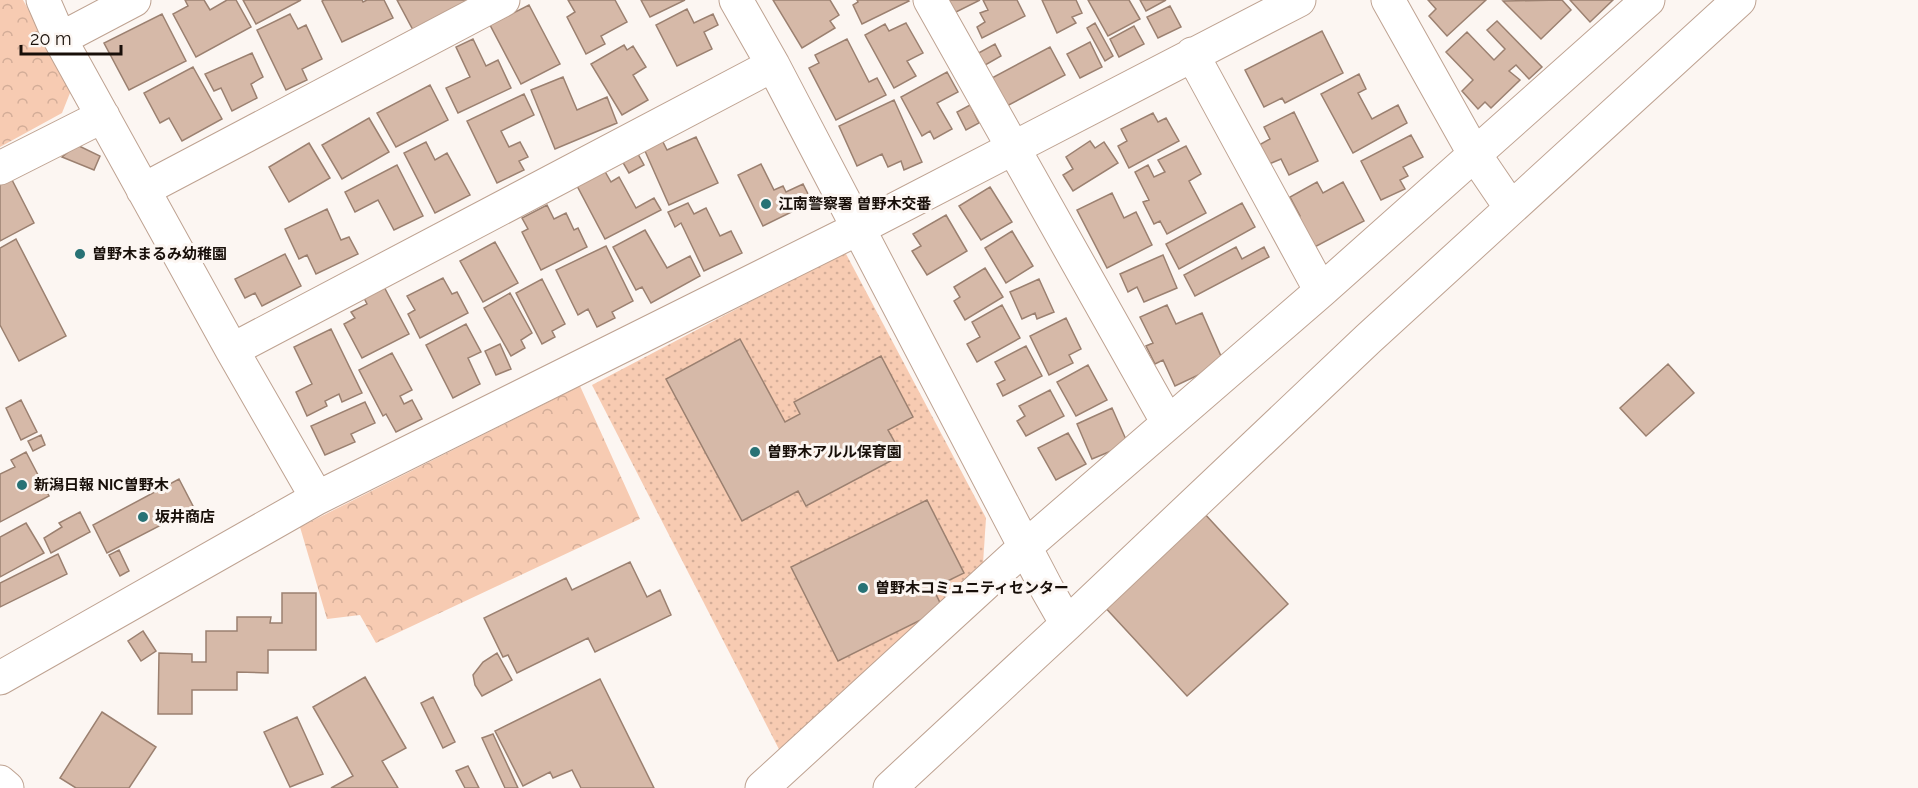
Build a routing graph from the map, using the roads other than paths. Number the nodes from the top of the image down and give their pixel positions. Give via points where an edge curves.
1 (43, 0) edge
2 (134, 0) edge
3 (503, 0) edge
4 (736, 0) edge
5 (930, 0) edge
6 (1299, 0) edge
7 (1388, 0) edge
8 (1648, 0) edge
9 (1738, 0) edge
10 (60, 39) junction
11 (1192, 54) junction
12 (773, 65) junction
13 (103, 116) junction
14 (1013, 148) junction
15 (1475, 155) junction
16 (0, 168) edge
17 (143, 190) junction
18 (1511, 208) junction
19 (859, 228) junction
20 (1321, 291) junction
21 (232, 350) junction
22 (1168, 423) junction
23 (317, 498) junction
24 (1025, 547) junction
25 (1067, 624) junction
26 (3, 669) edge
27 (0, 782) edge
28 (7, 788) edge
29 (762, 788) edge
30 (890, 788) edge

1 - 10 street
2 - 10 street
3 - 17 street
4 - 12 street
5 - 14 street
6 - 11 street
7 - 15 street
8 - 15 street
9 - 18 street
10 - 13 street
11 - 14 street
11 - 20 street
12 - 19 street
12 - 21 street
13 - 16 street
13 - 17 street
14 - 19 street
14 - 22 street
15 - 18 street
15 - 20 street
17 - 21 street
18 - 25 street
19 - 23 street
19 - 24 street
20 - 22 street
21 - 23 street
22 - 24 street
23 - 26 street
24 - 25 street
24 - 29 street
25 - 30 street
27 - 28 street

